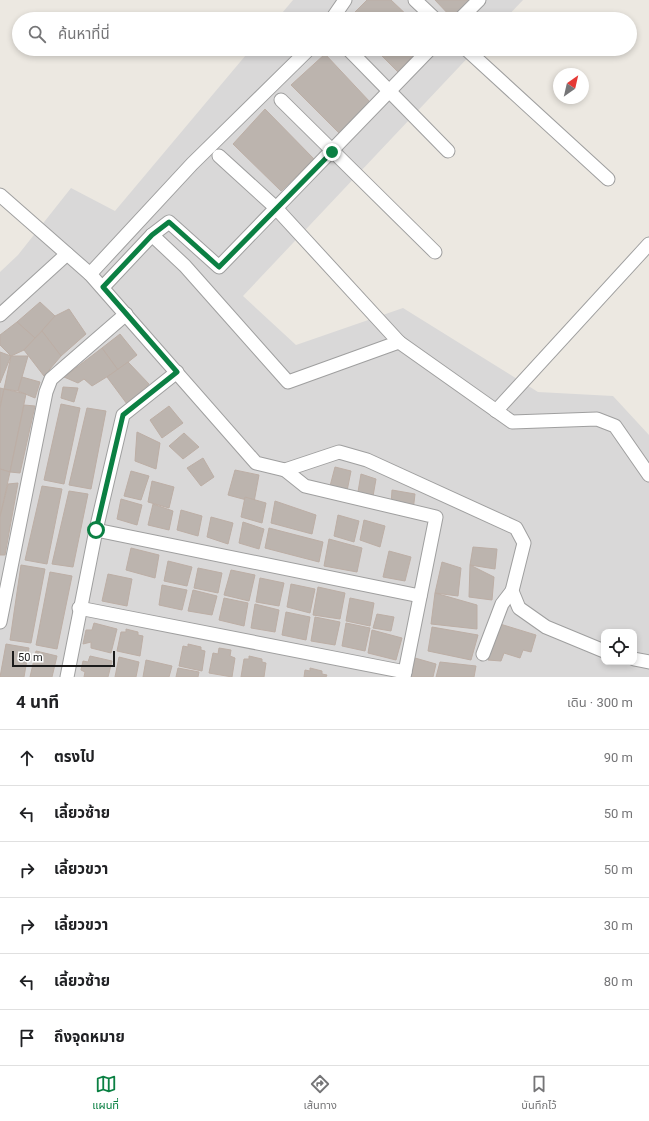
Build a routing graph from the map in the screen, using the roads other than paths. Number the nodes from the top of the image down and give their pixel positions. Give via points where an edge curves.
1 (345, 0) edge
2 (415, 0) edge
3 (479, 0) edge
4 (337, 12) edge
5 (428, 12) edge
6 (467, 12) edge
7 (302, 56) edge
8 (355, 56) edge
9 (423, 56) edge
10 (474, 56) edge
11 (390, 91) junction
12 (282, 100) dead end
13 (448, 151) dead end
14 (332, 152) junction
15 (219, 156) dead end
16 (608, 179) dead end
17 (0, 195) edge
18 (275, 208) junction
19 (152, 235) junction
20 (649, 244) edge
21 (435, 252) dead end
22 (67, 254) junction
23 (90, 274) junction
24 (103, 287) junction
25 (126, 314) junction
26 (0, 315) edge
27 (399, 342) junction
28 (177, 372) junction
29 (496, 411) junction
30 (285, 470) junction
31 (649, 475) edge
32 (96, 530) junction
33 (512, 591) junction
34 (420, 596) junction
35 (79, 608) junction
36 (0, 622) edge
37 (601, 650) edge
38 (483, 654) dead end
39 (637, 660) edge
40 (649, 662) edge
41 (405, 675) edge
42 (67, 677) edge

1 - 4 street
2 - 5 street
3 - 6 street
7 - 23 street via 192,164
8 - 11 street
9 - 11 street
10 - 16 street
11 - 13 street
11 - 14 street
12 - 14 street
14 - 18 street
14 - 21 street
15 - 18 street
17 - 22 street
18 - 19 street via 219,267 169,222
18 - 27 street
19 - 24 street
19 - 27 street via 185,266 288,382
20 - 29 street
22 - 23 street
22 - 26 street
23 - 24 street
24 - 25 street
25 - 28 street
25 - 36 street via 52,379 46,392
27 - 29 street
28 - 30 street via 256,464
28 - 32 street via 123,415
29 - 31 street via 512,422 597,419 615,426
30 - 33 street via 339,452 368,460 516,528 524,543
30 - 34 street via 305,486 436,517
32 - 34 street
32 - 35 street
33 - 37 street via 519,608 546,627
33 - 38 street via 502,604
34 - 41 street
35 - 41 street
35 - 42 street
39 - 40 street

